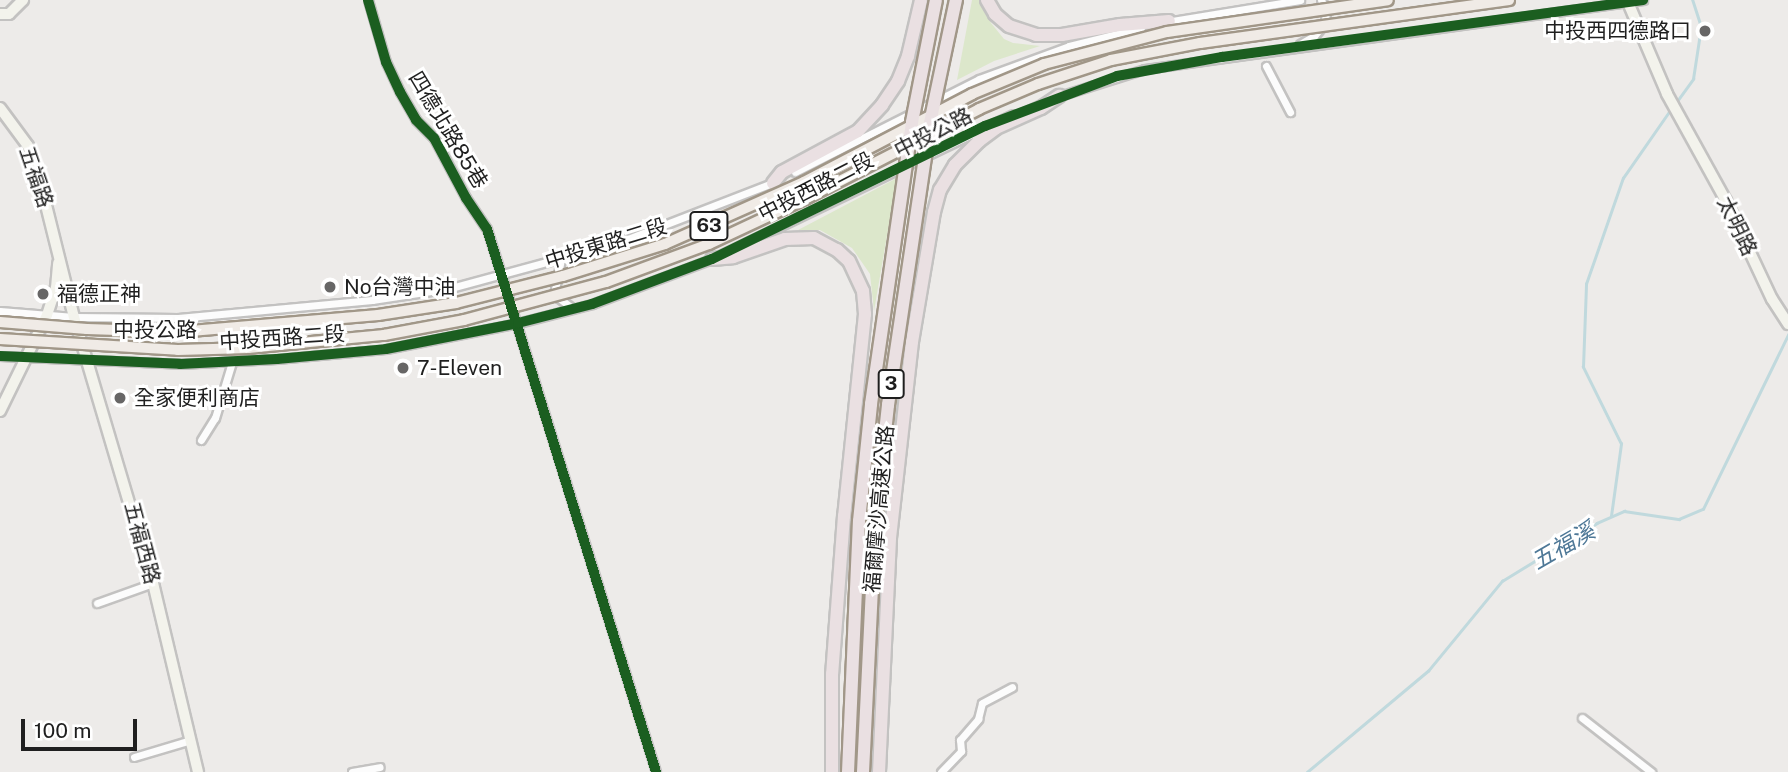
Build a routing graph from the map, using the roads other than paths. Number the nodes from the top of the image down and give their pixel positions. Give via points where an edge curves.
1 (23, 0) edge
2 (368, 0) edge
3 (921, 0) edge
4 (936, 0) edge
5 (956, 0) edge
6 (987, 0) edge
7 (1300, 0) edge
8 (1321, 0) edge
9 (1388, 0) edge
10 (1509, 0) edge
11 (1643, 0) edge
12 (1627, 1) edge
13 (0, 14) edge
14 (1169, 21) junction
15 (1296, 46) junction
16 (1266, 66) dead end
17 (1059, 96) junction
18 (0, 108) edge
19 (1290, 112) dead end
20 (773, 183) junction
21 (59, 252) junction
22 (712, 259) junction
23 (561, 260) junction
24 (502, 276) junction
25 (572, 308) junction
26 (0, 311) edge
27 (47, 315) junction
28 (74, 317) junction
29 (0, 322) edge
30 (518, 323) junction
31 (1788, 324) edge
32 (0, 339) edge
33 (0, 356) edge
34 (25, 358) junction
35 (87, 361) junction
36 (232, 362) junction
37 (0, 411) edge
38 (201, 440) dead end
39 (153, 583) junction
40 (97, 603) dead end
41 (1012, 687) dead end
42 (1582, 718) dead end
43 (191, 740) junction
44 (134, 757) dead end
45 (380, 766) dead end
46 (198, 772) edge
47 (352, 772) edge
48 (656, 772) edge
49 (832, 772) edge
50 (848, 772) edge
51 (863, 772) edge
52 (879, 772) edge
53 (941, 772) edge
54 (1651, 772) edge

1 - 13 street via 9,14
2 - 24 street, 四德北路85巷 via 400,92 416,120 434,138 487,229
3 - 20 highway via 908,56 882,105 858,131 782,172
4 - 50 highway, 福爾摩沙高速公路 / 3, bridge via 912,122 870,417 859,521
5 - 51 highway, 福爾摩沙高速公路 / 3, bridge via 930,123 888,405 875,523
6 - 14 highway via 1009,26 1036,35
7 - 14 street, 中投東路二段
8 - 15 street via 1325,23
9 - 29 main road, 中投公路 / 63, bridge via 1167,32 1044,64 972,94 804,182 665,244 456,303 378,315 179,332
10 - 32 main road, 中投公路 / 63, bridge via 1200,43 1090,66 979,109 709,244 606,282 464,320 384,335 248,348 178,350
11 - 12 street, 中投西路二段
12 - 15 street, 中投西路二段
12 - 31 street, 太明路 via 1667,94
14 - 20 street, 中投東路二段 via 1069,46 979,79
15 - 17 street, 中投西路二段 via 1146,69
16 - 19 street
17 - 22 street, 中投西路二段 via 985,126
17 - 52 highway via 996,128 955,165 934,212 911,354 890,538
18 - 21 street, 五福路 via 28,146
20 - 23 street, 中投東路二段 via 689,218
21 - 27 street, 五福路 via 56,288
21 - 28 street, 五福路
22 - 25 street, 中投西路二段
22 - 49 highway via 733,257 769,243 814,238 837,250 855,269 863,291 866,314 832,674
23 - 24 street, 中投東路二段
23 - 25 street via 555,289
24 - 28 street, 中投東路二段 via 372,300 244,314
24 - 30 street, 四德北路85巷
25 - 30 street, 中投西路二段
26 - 27 street, 中投東路二段
27 - 28 street, 中投東路二段
27 - 34 street, 五福路
28 - 35 street, 五福西路
30 - 36 street, 中投西路二段 via 386,349
30 - 48 street, 四德北路85巷
33 - 34 street, 中投西路二段
34 - 35 street, 中投西路二段
34 - 37 street, 五福路
35 - 36 street, 中投西路二段
35 - 39 street, 五福西路
36 - 38 street via 215,418
39 - 40 street
39 - 43 street, 五福西路
41 - 53 street via 982,703 978,719 960,740 961,751
42 - 54 street
43 - 44 street
43 - 46 street, 五福西路
45 - 47 street

